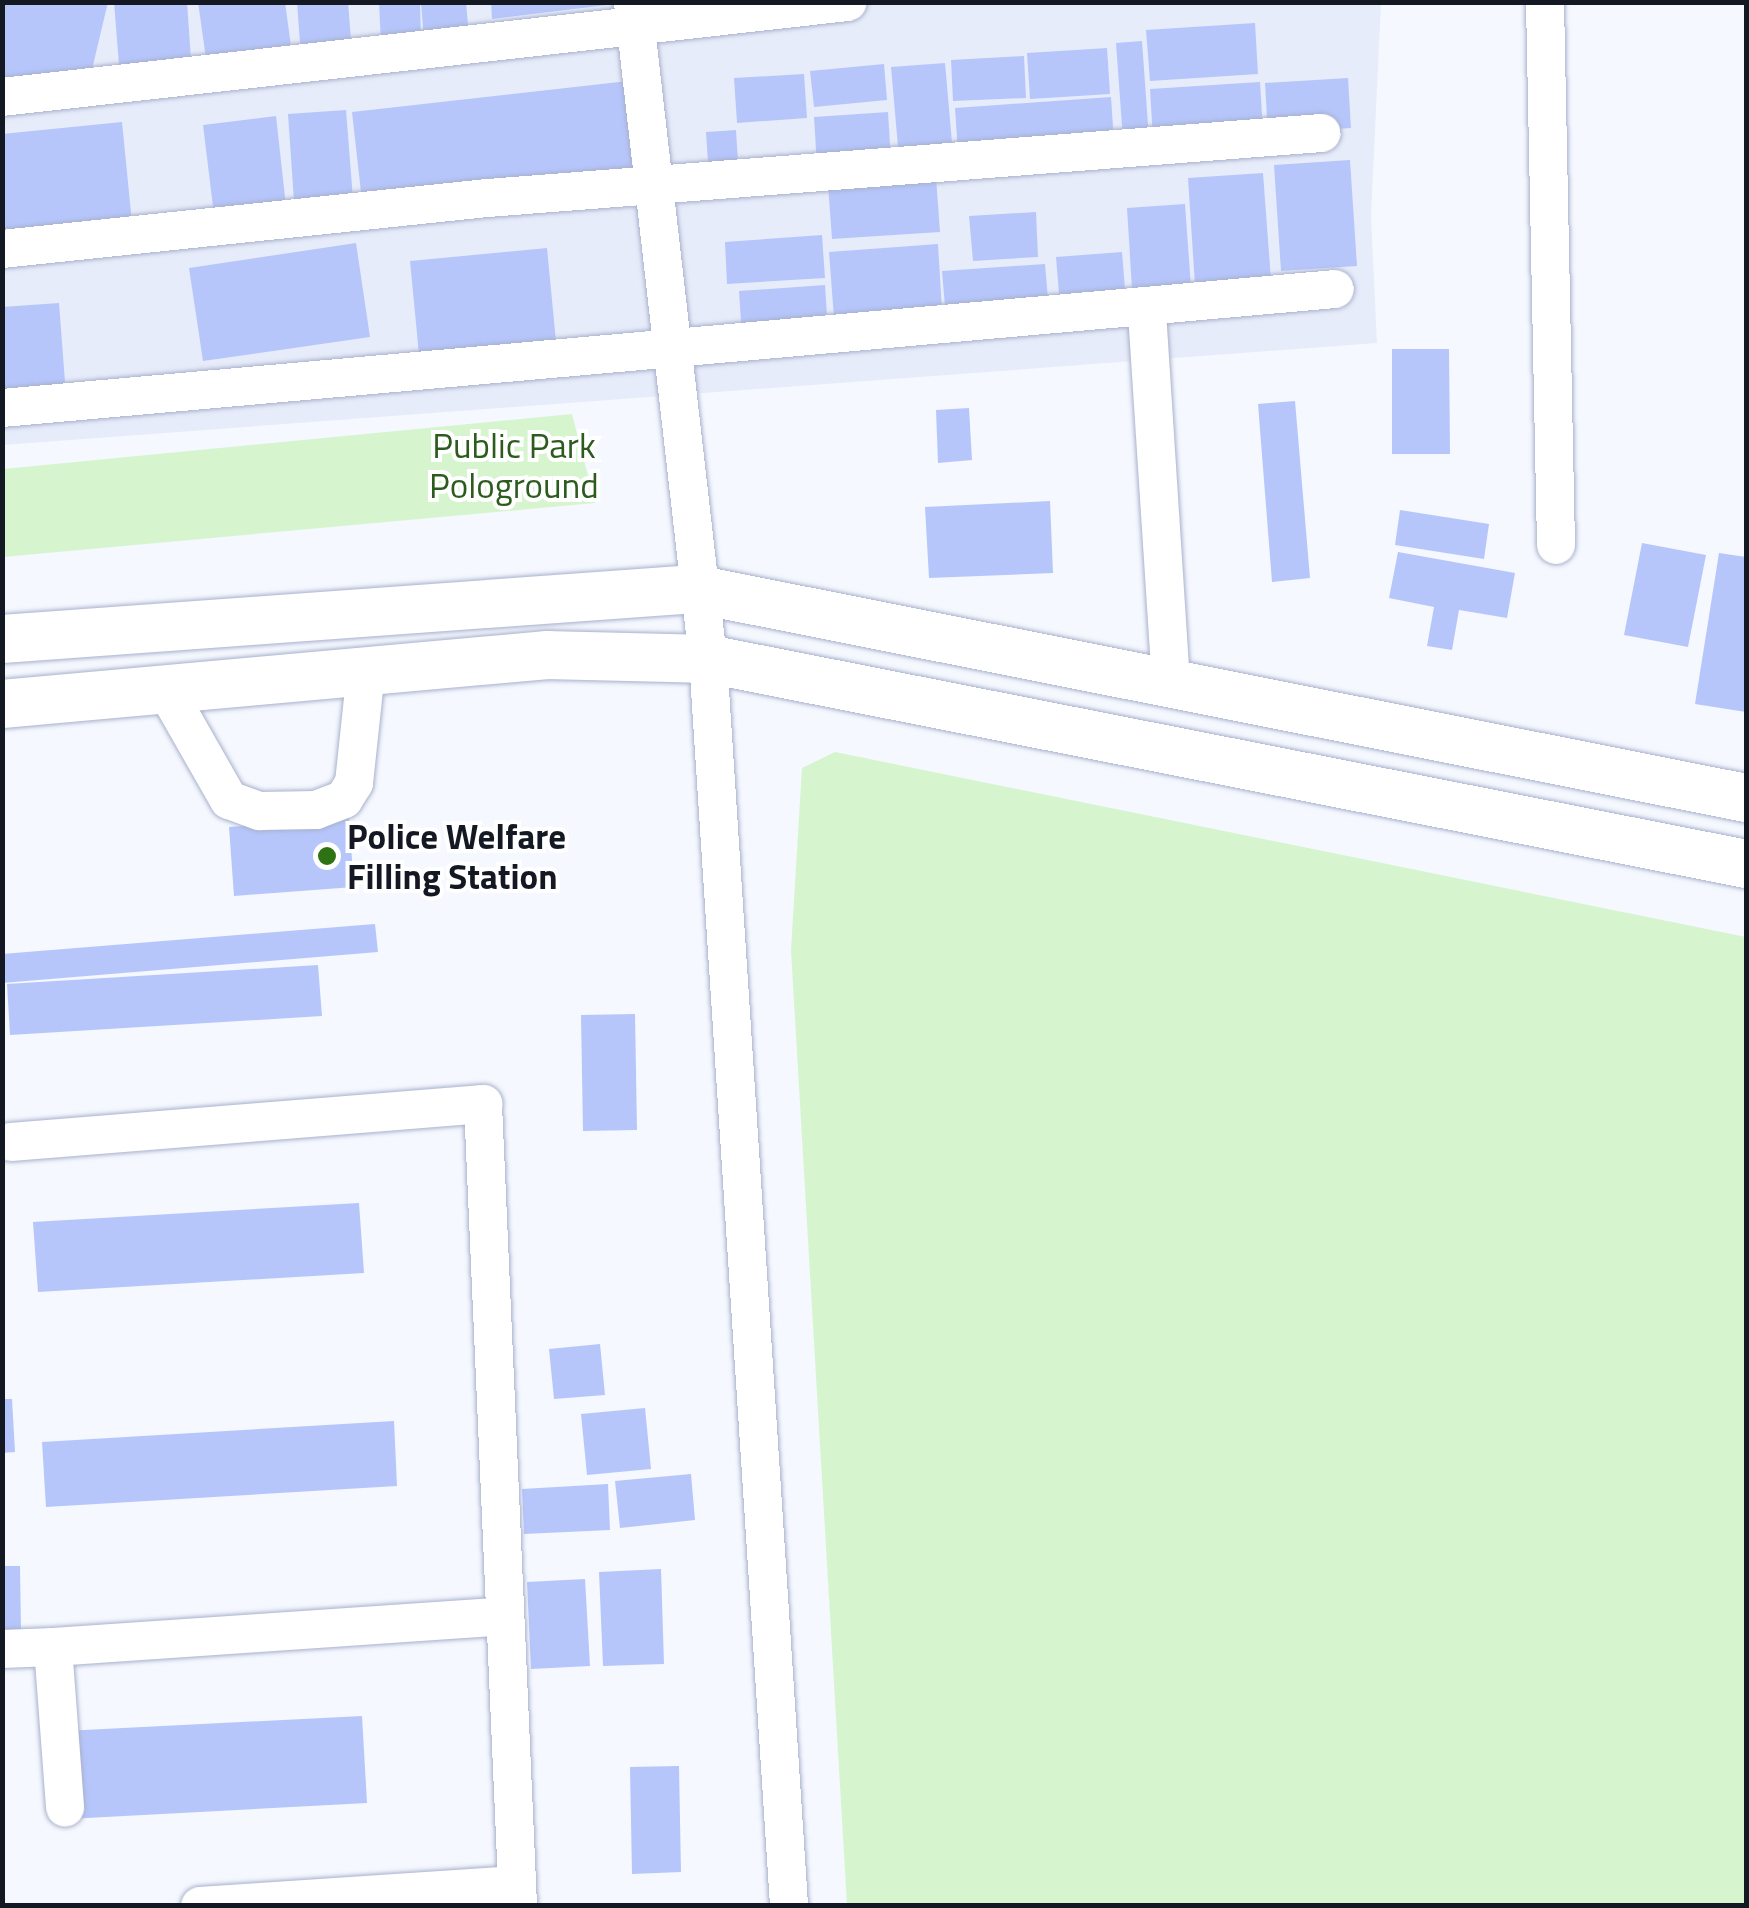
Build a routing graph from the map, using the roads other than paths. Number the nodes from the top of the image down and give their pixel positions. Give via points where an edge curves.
1 (848, 2) edge
2 (1545, 2) edge
3 (634, 14) edge
4 (2, 97) edge
5 (1321, 133) dead end
6 (652, 185) junction
7 (2, 249) edge
8 (1335, 289) dead end
9 (1147, 312) junction
10 (666, 349) junction
11 (2, 408) edge
12 (1556, 544) dead end
13 (695, 589) junction
14 (2, 639) edge
15 (708, 659) junction
16 (366, 670) junction
17 (1171, 687) junction
18 (165, 688) junction
19 (2, 704) edge
20 (1746, 798) edge
21 (1746, 864) edge
22 (11, 1142) dead end
23 (502, 1616) junction
24 (54, 1647) junction
25 (2, 1650) edge
26 (65, 1808) dead end
27 (517, 1895) edge
28 (200, 1906) edge
29 (790, 1906) edge

1 - 3 street
2 - 12 street
3 - 4 street
3 - 6 street
5 - 6 street
6 - 7 street
6 - 10 street
8 - 9 street
9 - 10 street
9 - 17 street
10 - 11 street
10 - 13 street
13 - 14 main road
13 - 15 street
13 - 17 main road
15 - 16 main road via 548,654
15 - 21 main road
15 - 29 street
16 - 18 main road
16 - 18 street via 354,783 344,799 316,810 260,811 229,800
17 - 20 main road
18 - 19 main road
22 - 23 street via 483,1104
23 - 24 street
23 - 27 street
24 - 25 street
24 - 26 street
27 - 28 street

